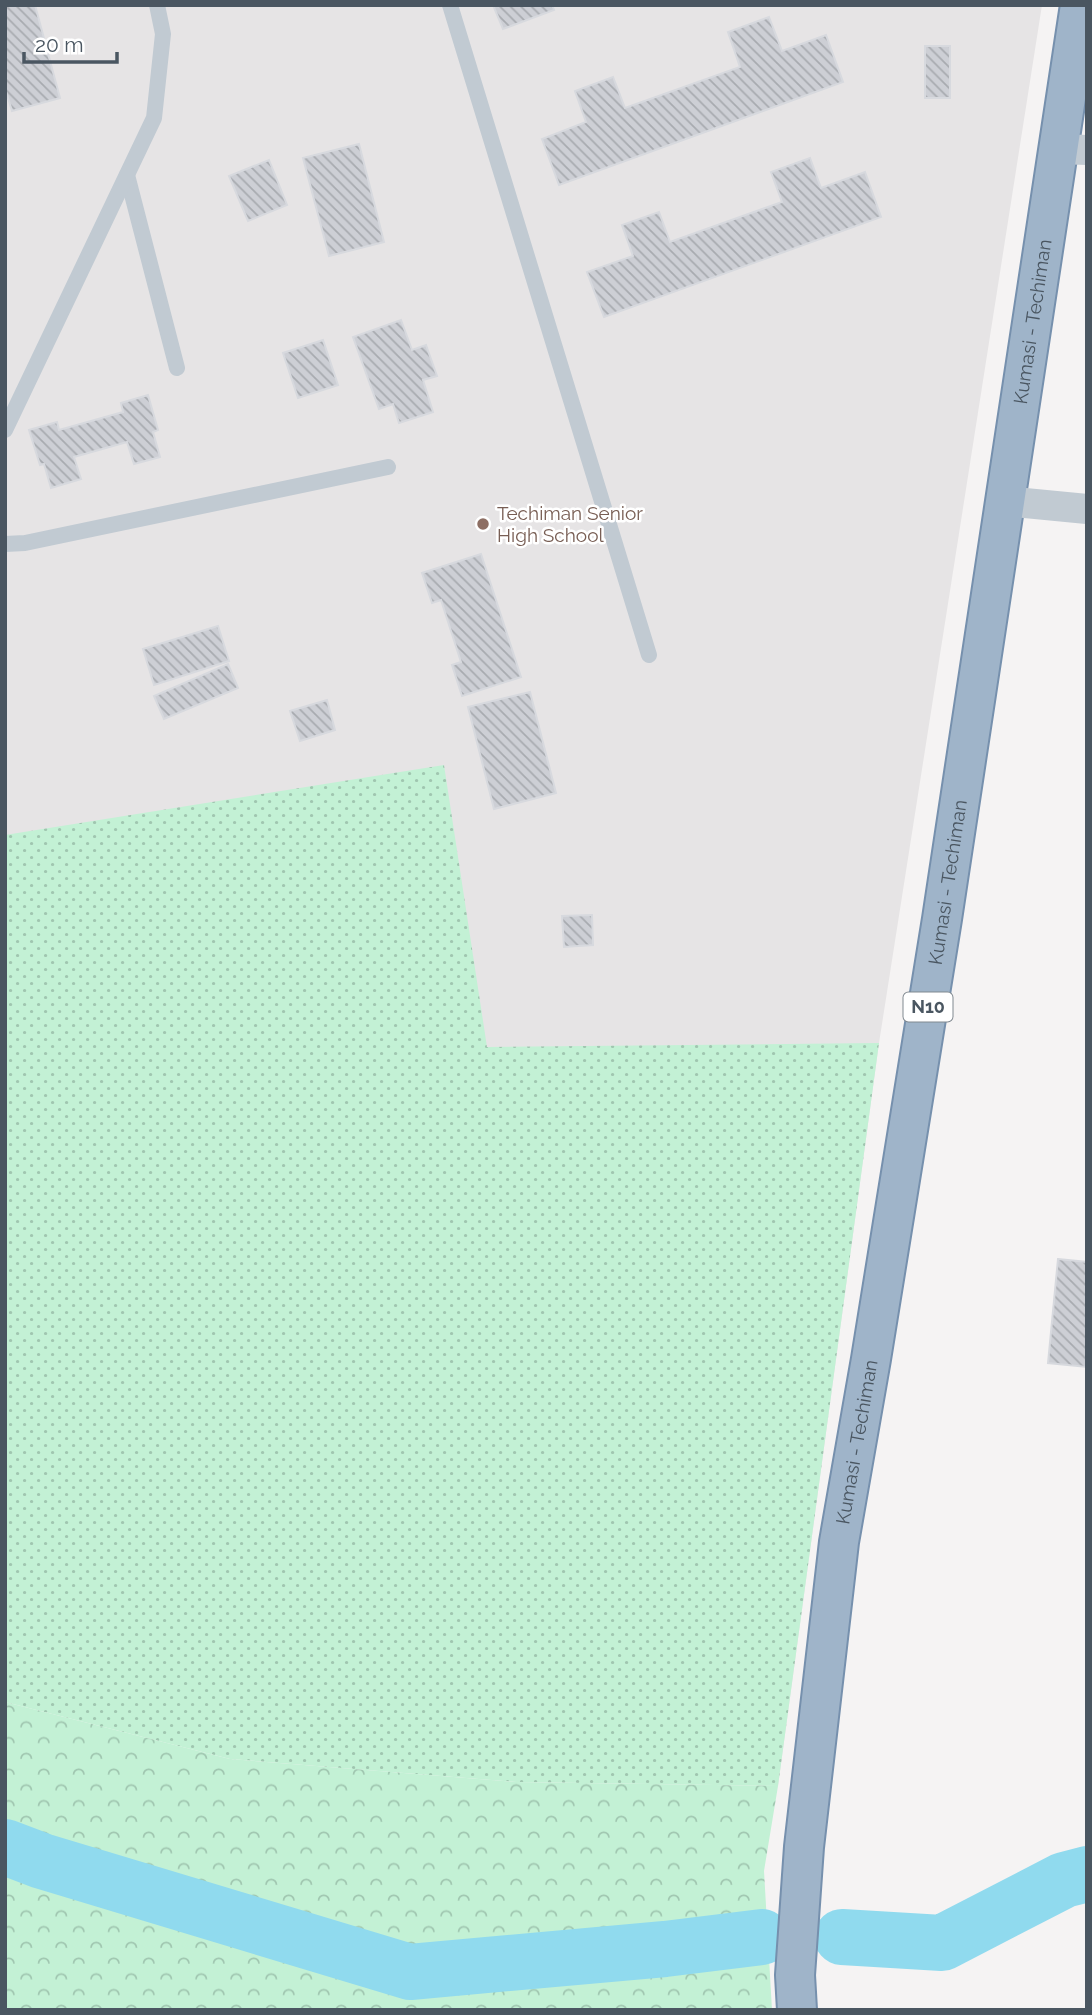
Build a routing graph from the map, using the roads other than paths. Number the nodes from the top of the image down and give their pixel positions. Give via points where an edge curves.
1 (157, 5) edge
2 (450, 5) edge
3 (1080, 5) edge
4 (1073, 150) edge
5 (127, 175) junction
6 (177, 368) dead end
7 (5, 430) edge
8 (388, 467) dead end
9 (1004, 500) junction
10 (1087, 509) edge
11 (5, 544) edge
12 (649, 655) dead end
13 (797, 2010) edge

1 - 5 lane via 163,34 154,118
2 - 12 lane
3 - 4 highway, Kumasi - Techiman / N10
4 - 9 highway, Kumasi - Techiman / N10
5 - 6 lane
5 - 7 lane
8 - 11 lane
9 - 10 street
9 - 13 highway, Kumasi - Techiman / N10 via 942,919 839,1542 804,1847

